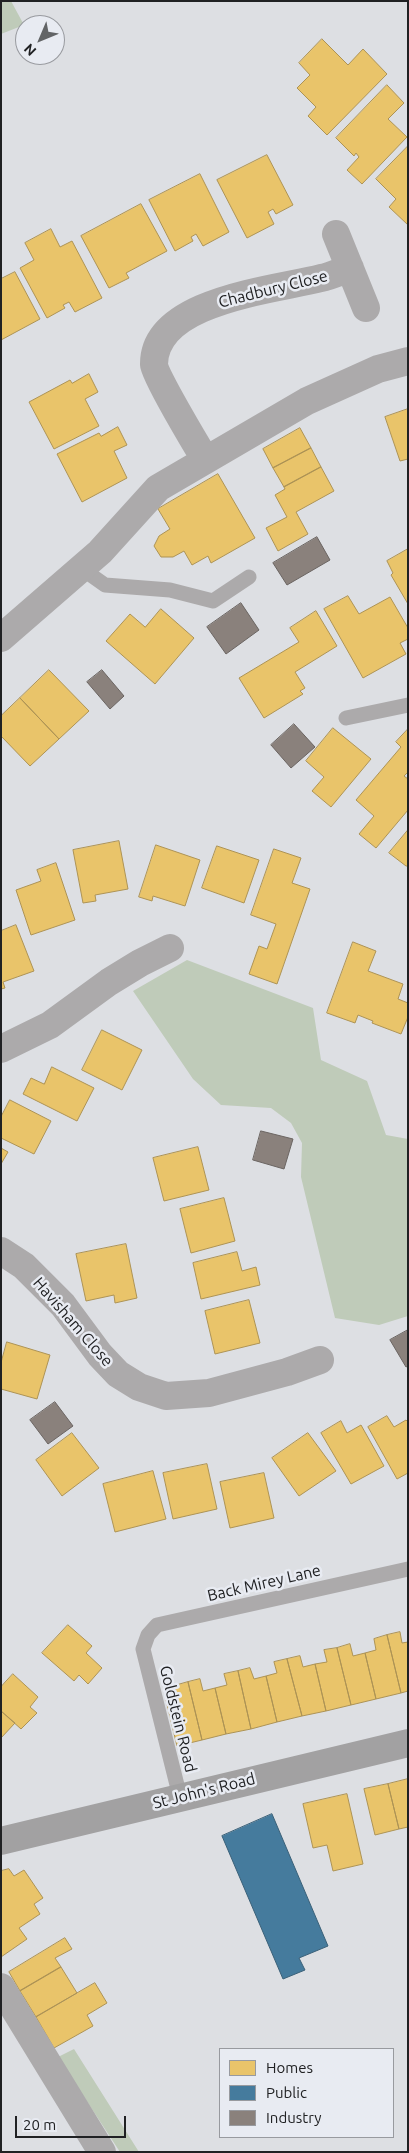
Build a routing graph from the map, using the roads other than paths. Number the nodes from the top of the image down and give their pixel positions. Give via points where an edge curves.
1 (336, 234) dead end
2 (350, 268) junction
3 (366, 308) dead end
4 (408, 361) edge
5 (205, 459) junction
6 (81, 568) junction
7 (249, 577) dead end
8 (1, 638) edge
9 (408, 704) edge
10 (346, 718) dead end
11 (170, 948) dead end
12 (1, 1049) edge
13 (1, 1251) edge
14 (320, 1360) dead end
15 (408, 1569) edge
16 (143, 1650) joint
17 (408, 1743) edge
18 (180, 1797) junction
19 (1, 1841) edge
20 (1, 1987) edge
21 (102, 2152) edge

1 - 2 street, Chadbury Close
2 - 3 street, Chadbury Close
2 - 5 street, Chadbury Close via 322,278 228,298 181,318 157,344 154,367
4 - 5 street via 378,369 307,401
5 - 6 street via 158,488 117,535
6 - 7 lane via 104,585 170,590 213,601
6 - 8 street
9 - 10 lane
11 - 12 street via 109,982 50,1025
13 - 14 street, Havisham Close via 24,1266 63,1305 118,1374 157,1393 166,1396 209,1393
15 - 16 lane, Back Mirey Lane via 157,1625 148,1635
16 - 18 lane, Goldstein Road
17 - 18 street, St John's Road
18 - 19 street, St John's Road
20 - 21 street

